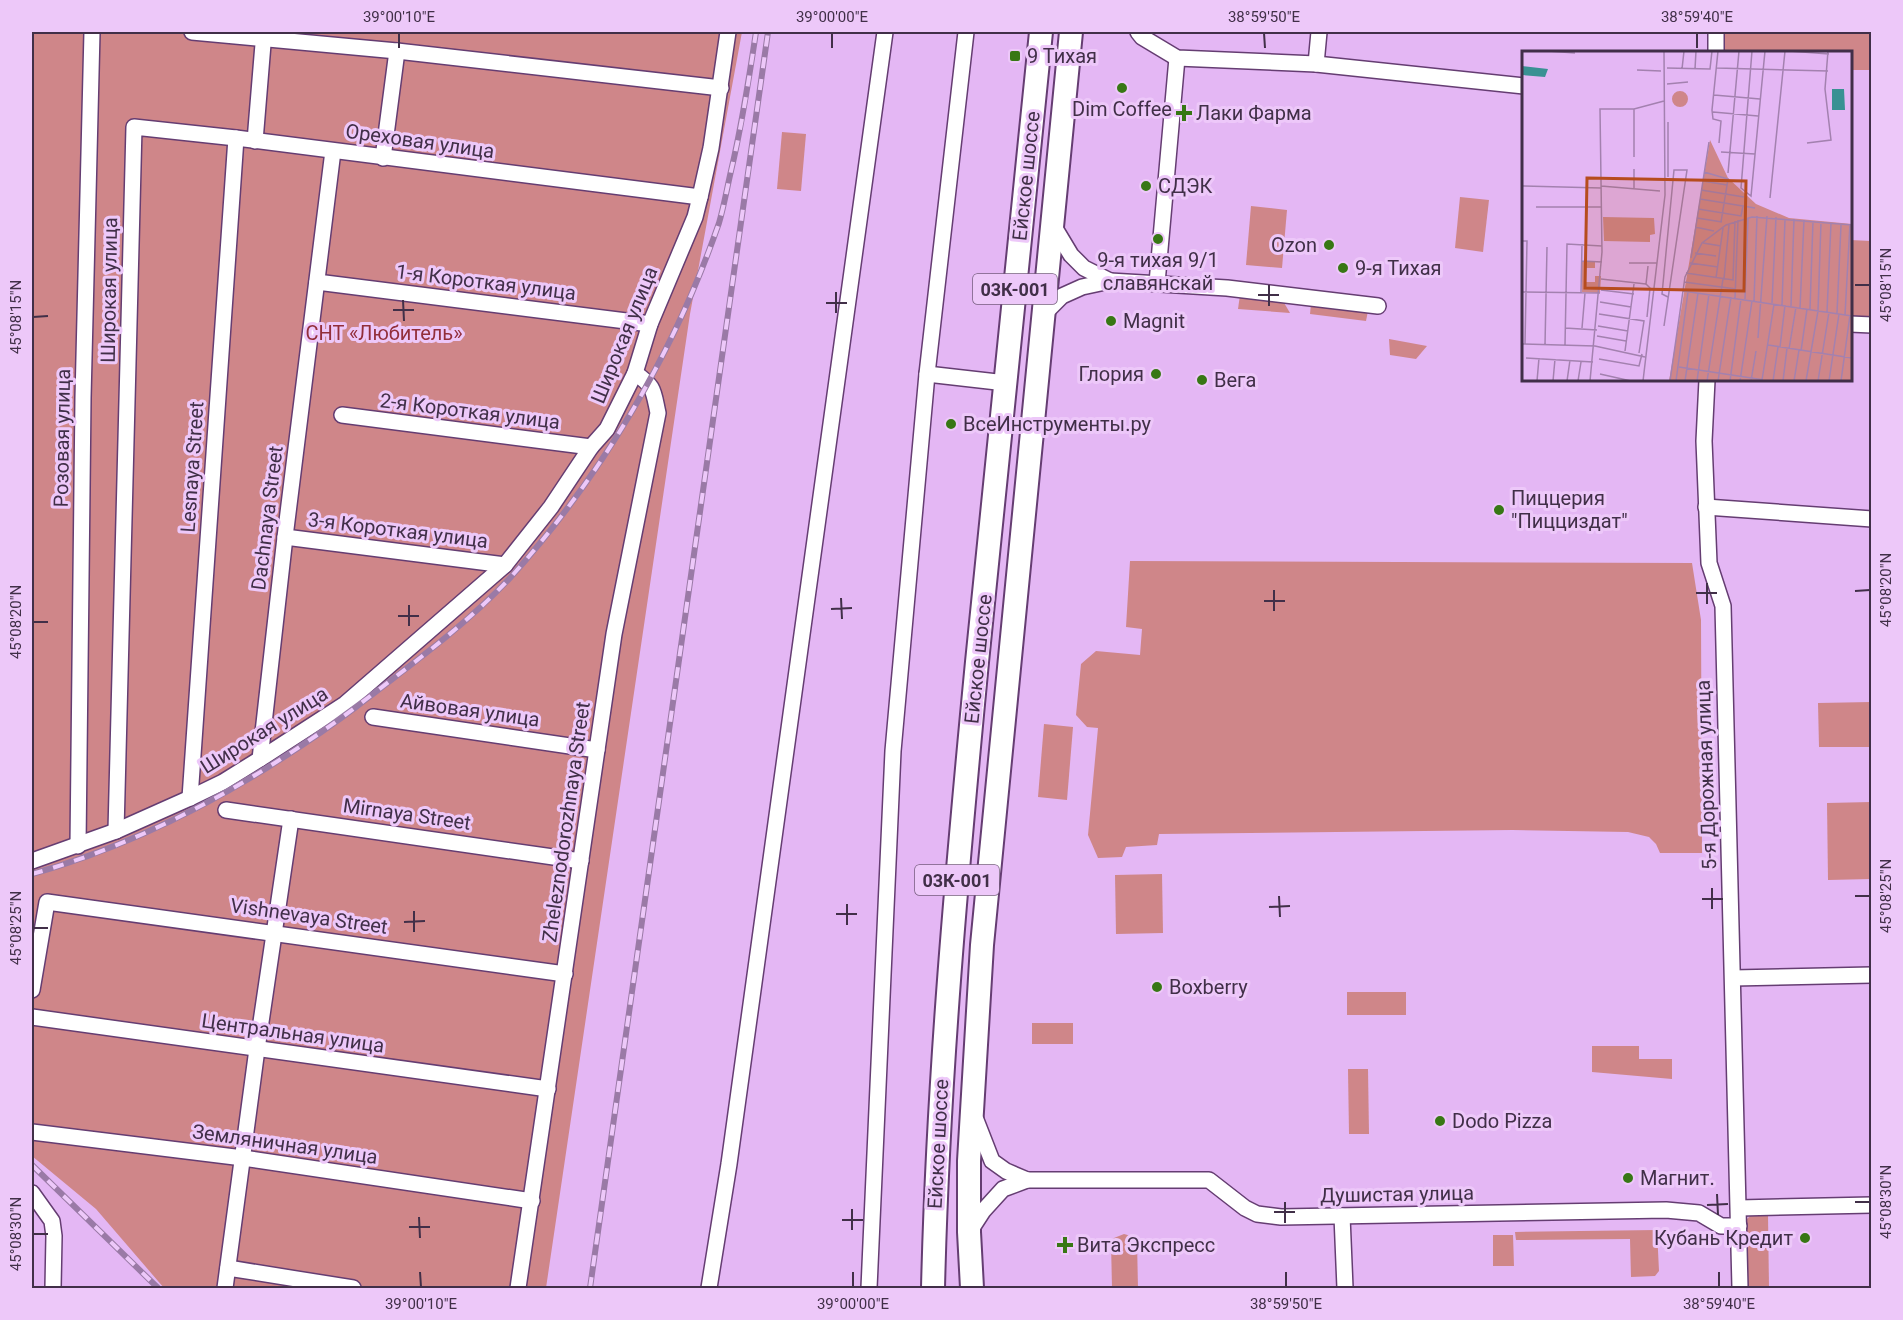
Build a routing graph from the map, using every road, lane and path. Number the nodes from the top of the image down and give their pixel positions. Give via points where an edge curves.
1 (92, 32) edge
2 (192, 32) edge
3 (728, 32) edge
4 (885, 32) edge
5 (966, 32) edge
6 (1041, 32) edge
7 (1071, 32) edge
8 (1138, 32) edge
9 (1319, 32) edge
10 (1716, 32) edge
11 (263, 35) edge
12 (397, 51) junction
13 (1716, 51) edge
14 (1177, 58) junction
15 (1316, 64) junction
16 (1522, 86) edge
17 (721, 88) junction
18 (134, 127) joint
19 (236, 138) junction
20 (255, 141) junction
21 (333, 151) junction
22 (383, 158) junction
23 (700, 197) junction
24 (1053, 225) junction
25 (1110, 281) junction
26 (316, 282) junction
27 (1157, 283) junction
28 (1378, 306) dead end
29 (1044, 314) junction
30 (650, 324) junction
31 (1852, 324) edge
32 (1872, 325) edge
33 (635, 373) junction
34 (927, 374) junction
35 (1707, 381) edge
36 (1006, 383) junction
37 (342, 416) dead end
38 (591, 447) junction
39 (1706, 507) junction
40 (1872, 519) edge
41 (285, 537) junction
42 (505, 565) junction
43 (373, 717) dead end
44 (597, 750) junction
45 (260, 759) junction
46 (189, 798) junction
47 (226, 810) dead end
48 (291, 819) junction
49 (116, 831) junction
50 (78, 846) junction
51 (32, 861) edge
52 (581, 861) junction
53 (275, 932) junction
54 (565, 974) junction
55 (1872, 975) edge
56 (1733, 978) junction
57 (32, 990) edge
58 (32, 1017) edge
59 (256, 1049) junction
60 (548, 1089) junction
61 (972, 1108) junction
62 (32, 1132) edge
63 (243, 1158) junction
64 (1027, 1180) junction
65 (32, 1193) edge
66 (532, 1201) junction
67 (1872, 1206) edge
68 (1739, 1208) junction
69 (1342, 1216) junction
70 (1739, 1226) junction
71 (969, 1232) junction
72 (228, 1268) junction
73 (53, 1288) edge
74 (225, 1288) edge
75 (353, 1288) edge
76 (518, 1288) edge
77 (709, 1288) edge
78 (869, 1288) edge
79 (933, 1288) edge
80 (972, 1288) edge
81 (1345, 1288) edge
82 (1740, 1288) edge

1 - 50 street, Розовая улица
2 - 11 street
3 - 17 street, Широкая улица
4 - 77 street
5 - 34 street
6 - 36 main road, Ейское шоссе / 03К-001
7 - 24 main road, Ейское шоссе / 03К-001
8 - 14 street
9 - 15 street
10 - 13 street
11 - 12 street
11 - 20 street
12 - 17 street
12 - 22 street
14 - 15 street
14 - 27 street
15 - 16 street
17 - 23 street, Широкая улица
18 - 19 street, Ореховая улица
18 - 49 street, Широкая улица
19 - 20 street, Ореховая улица
19 - 46 street, Lesnaya Street
20 - 21 street, Ореховая улица
21 - 22 street, Ореховая улица
21 - 26 street, Dachnaya Street
22 - 23 street, Ореховая улица
23 - 30 street, Широкая улица
24 - 25 street via 1084,268
24 - 29 main road, Ейское шоссе / 03К-001
25 - 27 street
25 - 29 street via 1062,296
26 - 30 street, 1-я Короткая улица
26 - 41 street, Dachnaya Street
27 - 28 street
29 - 61 main road, Ейское шоссе / 03К-001 via 982,945
30 - 33 street, Широкая улица
31 - 32 street
33 - 38 street, Широкая улица via 607,429
33 - 44 street, Zheleznodorozhnaya Street via 649,382 658,413 614,634
34 - 36 street
34 - 78 street via 893,751
35 - 39 street, 5-я Дорожная улица
36 - 79 main road, Ейское шоссе / 03К-001 via 951,943
37 - 38 street, 2-я Короткая улица
38 - 42 street, Широкая улица via 551,507
39 - 40 street
39 - 56 street, 5-я Дорожная улица via 1709,563 1723,606
41 - 42 street, 3-я Короткая улица
41 - 45 street, Dachnaya Street
42 - 45 street, Широкая улица via 345,704
43 - 44 street, Айвовая улица
44 - 52 street, Zheleznodorozhnaya Street
45 - 46 street, Широкая улица
46 - 49 street, Широкая улица
47 - 48 street, Mirnaya Street
48 - 52 street, Mirnaya Street
48 - 53 street
49 - 50 street
50 - 51 street
52 - 54 street, Zheleznodorozhnaya Street
53 - 54 street, Vishnevaya Street
53 - 57 street, Vishnevaya Street via 47,902
53 - 59 street
54 - 60 street, Zheleznodorozhnaya Street
55 - 56 street
56 - 68 street, 5-я Дорожная улица
58 - 59 street, Центральная улица
59 - 60 street, Центральная улица
59 - 63 street
60 - 66 street, Zheleznodorozhnaya Street
61 - 64 street via 992,1161
61 - 71 main road, Ейское шоссе / 03К-001
62 - 63 street, Земляничная улица
63 - 66 street, Земляничная улица
63 - 72 street
64 - 69 street, Душистая улица via 1204,1179 1257,1214
64 - 71 street via 1006,1186
65 - 73 street via 52,1221
66 - 76 street, Zheleznodorozhnaya Street
67 - 68 street
68 - 70 street, 5-я Дорожная улица
69 - 70 street, Душистая улица via 1666,1210 1699,1213 1720,1226
69 - 81 street
70 - 82 street, 5-я Дорожная улица
71 - 80 main road, Ейское шоссе / 03К-001
72 - 74 street
72 - 75 street

